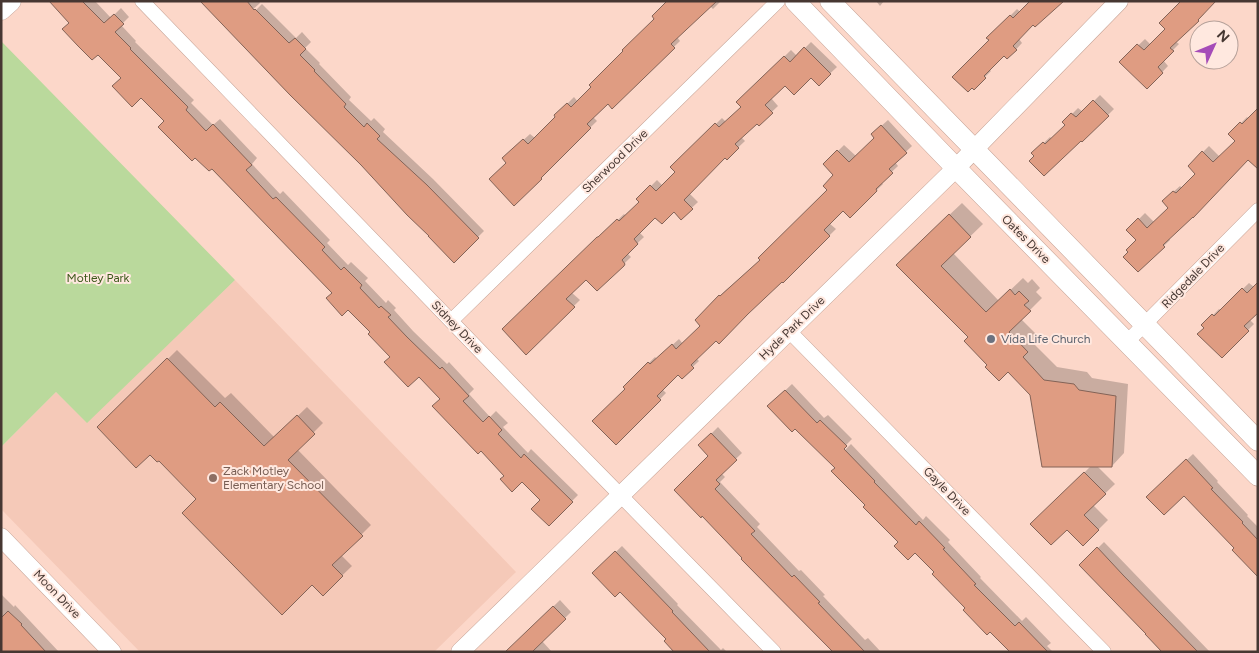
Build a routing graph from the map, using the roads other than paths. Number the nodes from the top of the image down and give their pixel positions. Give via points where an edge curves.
1 (11, 1) edge
2 (142, 1) edge
3 (778, 1) edge
4 (795, 1) edge
5 (830, 1) edge
6 (1119, 1) edge
7 (1, 10) edge
8 (974, 149) junction
9 (956, 168) junction
10 (1258, 210) edge
11 (452, 321) junction
12 (1145, 325) junction
13 (789, 331) junction
14 (1127, 342) junction
15 (1258, 441) edge
16 (1258, 476) edge
17 (621, 495) junction
18 (1, 537) edge
19 (112, 652) edge
20 (460, 652) edge
21 (774, 652) edge
22 (1104, 652) edge

1 - 7 main road
2 - 11 street, Sidney Drive
3 - 11 street, Sherwood Drive
4 - 9 main road, Oates Drive
5 - 8 main road, Oates Drive
6 - 8 street, Hyde Park Drive
8 - 9 street, Hyde Park Drive
8 - 12 main road, Oates Drive
9 - 13 street, Hyde Park Drive
9 - 14 main road, Oates Drive
10 - 12 street, Ridgedale Drive
11 - 17 street, Sidney Drive
12 - 14 street, Ridgedale Drive
12 - 15 main road, Oates Drive
13 - 17 street, Hyde Park Drive
13 - 22 street, Gayle Drive
14 - 16 main road, Oates Drive
17 - 20 street, Hyde Park Drive
17 - 21 street, Sidney Drive
18 - 19 street, Moon Drive

